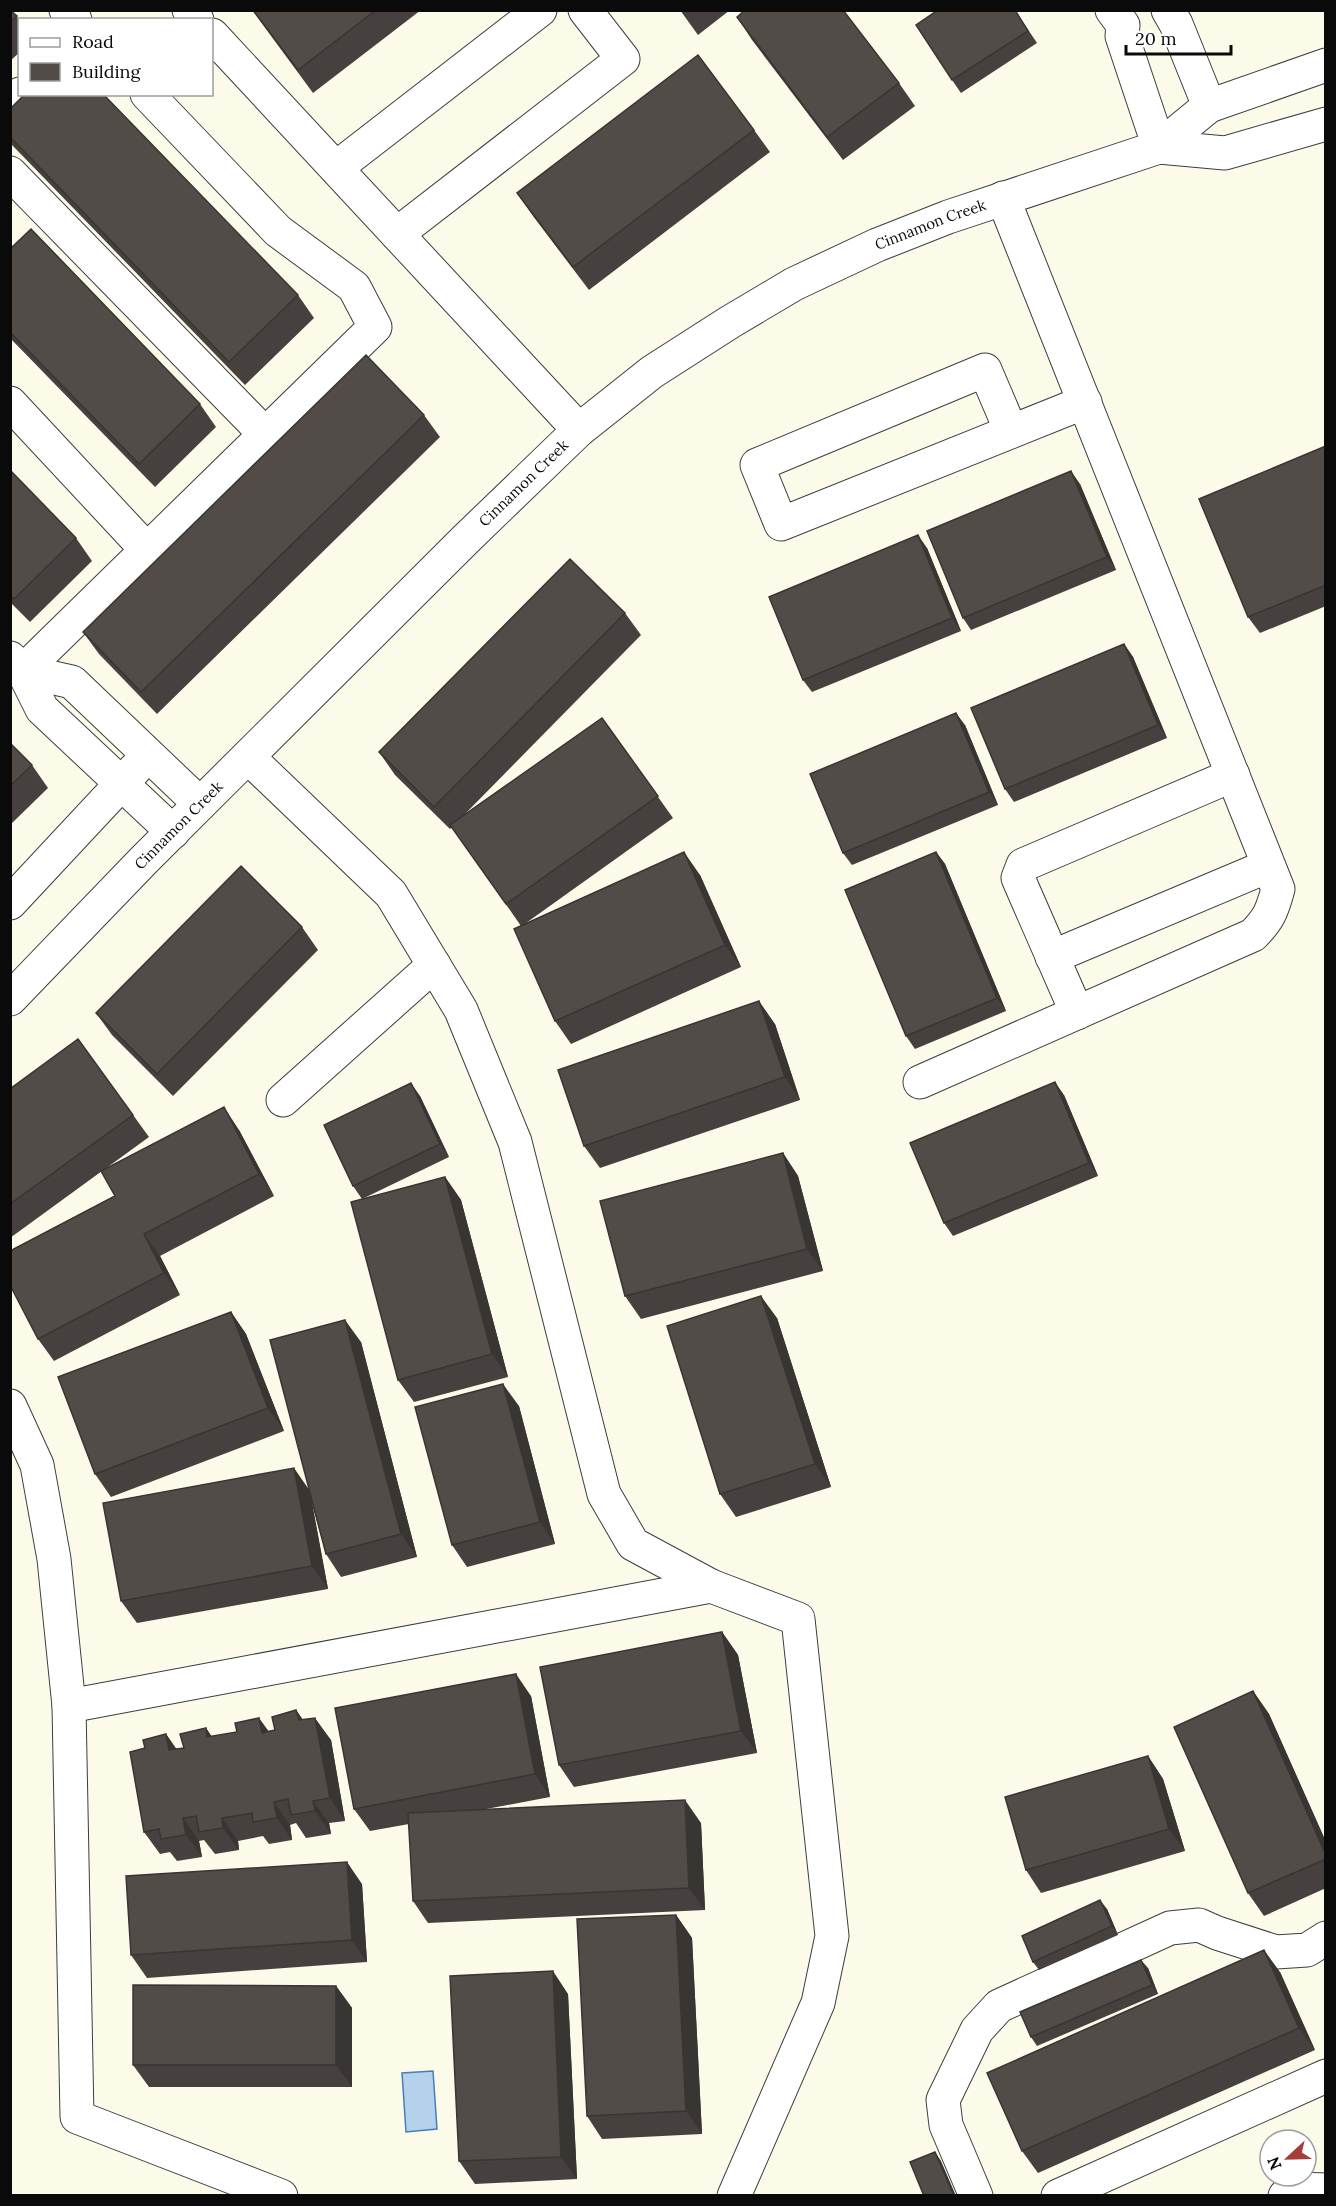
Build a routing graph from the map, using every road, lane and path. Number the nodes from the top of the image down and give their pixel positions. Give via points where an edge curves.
1 (540, 10) edge
2 (585, 10) edge
3 (1164, 11) edge
4 (1117, 18) edge
5 (213, 36) edge
6 (1326, 65) edge
7 (149, 96) edge
8 (1209, 106) junction
9 (1326, 124) edge
10 (1159, 147) junction
11 (336, 168) junction
12 (10, 173) edge
13 (1004, 198) junction
14 (397, 234) junction
15 (1085, 402) junction
16 (10, 403) edge
17 (579, 430) junction
18 (1011, 432) junction
19 (265, 435) junction
20 (147, 550) junction
21 (17, 665) edge
22 (148, 755) junction
23 (248, 757) junction
24 (1233, 775) junction
25 (121, 784) junction
26 (200, 804) junction
27 (173, 832) junction
28 (1268, 866) junction
29 (10, 903) edge
30 (1052, 957) junction
31 (434, 965) junction
32 (10, 999) edge
33 (1077, 1013) junction
34 (920, 1082) dead end
35 (283, 1100) dead end
36 (10, 1406) edge
37 (711, 1586) junction
38 (69, 1706) junction
39 (1326, 1938) edge
40 (1326, 2076) edge
41 (1326, 2190) edge
42 (281, 2196) edge
43 (734, 2196) edge
44 (976, 2196) edge
45 (1058, 2196) edge
46 (1285, 2196) edge

1 - 11 street
2 - 14 street via 623,59
3 - 4 street via 1130,20
3 - 8 street via 1176,24
4 - 10 street
5 - 11 street
6 - 8 street, Cinnamon Creek
7 - 19 street via 278,231 354,287 375,327
8 - 10 street, Cinnamon Creek
9 - 10 street, Cinnamon Creek via 1225,153
10 - 13 street, Cinnamon Creek
11 - 14 street
12 - 19 street
13 - 15 street
13 - 17 street, Cinnamon Creek via 877,245 794,284 652,372
14 - 17 street
15 - 18 street
15 - 24 street
16 - 20 street
17 - 23 street, Cinnamon Creek
18 - 18 street via 985,370 757,465 781,524
19 - 20 street
20 - 21 street
21 - 22 street via 72,682
21 - 25 street via 42,710
22 - 25 street
22 - 26 street
23 - 26 street, Cinnamon Creek
23 - 31 street via 391,894
24 - 28 street
24 - 30 street via 1023,864 1018,878
25 - 27 street
25 - 29 street
26 - 27 street, Cinnamon Creek
27 - 32 street, Cinnamon Creek
28 - 30 street
28 - 33 street via 1278,889 1267,921 1253,935
30 - 33 street
31 - 35 street
31 - 37 street via 461,1010 515,1142 604,1494 633,1544
33 - 34 street
36 - 38 street via 37,1466 54,1559
37 - 38 street
37 - 43 street via 798,1619 832,1936 819,2003
38 - 42 street via 77,2117
39 - 44 street via 1307,1950 1276,1952 1198,1925 1170,1928 999,2006 977,2030 943,2100 946,2125
40 - 45 street
41 - 46 street via 1299,2189

